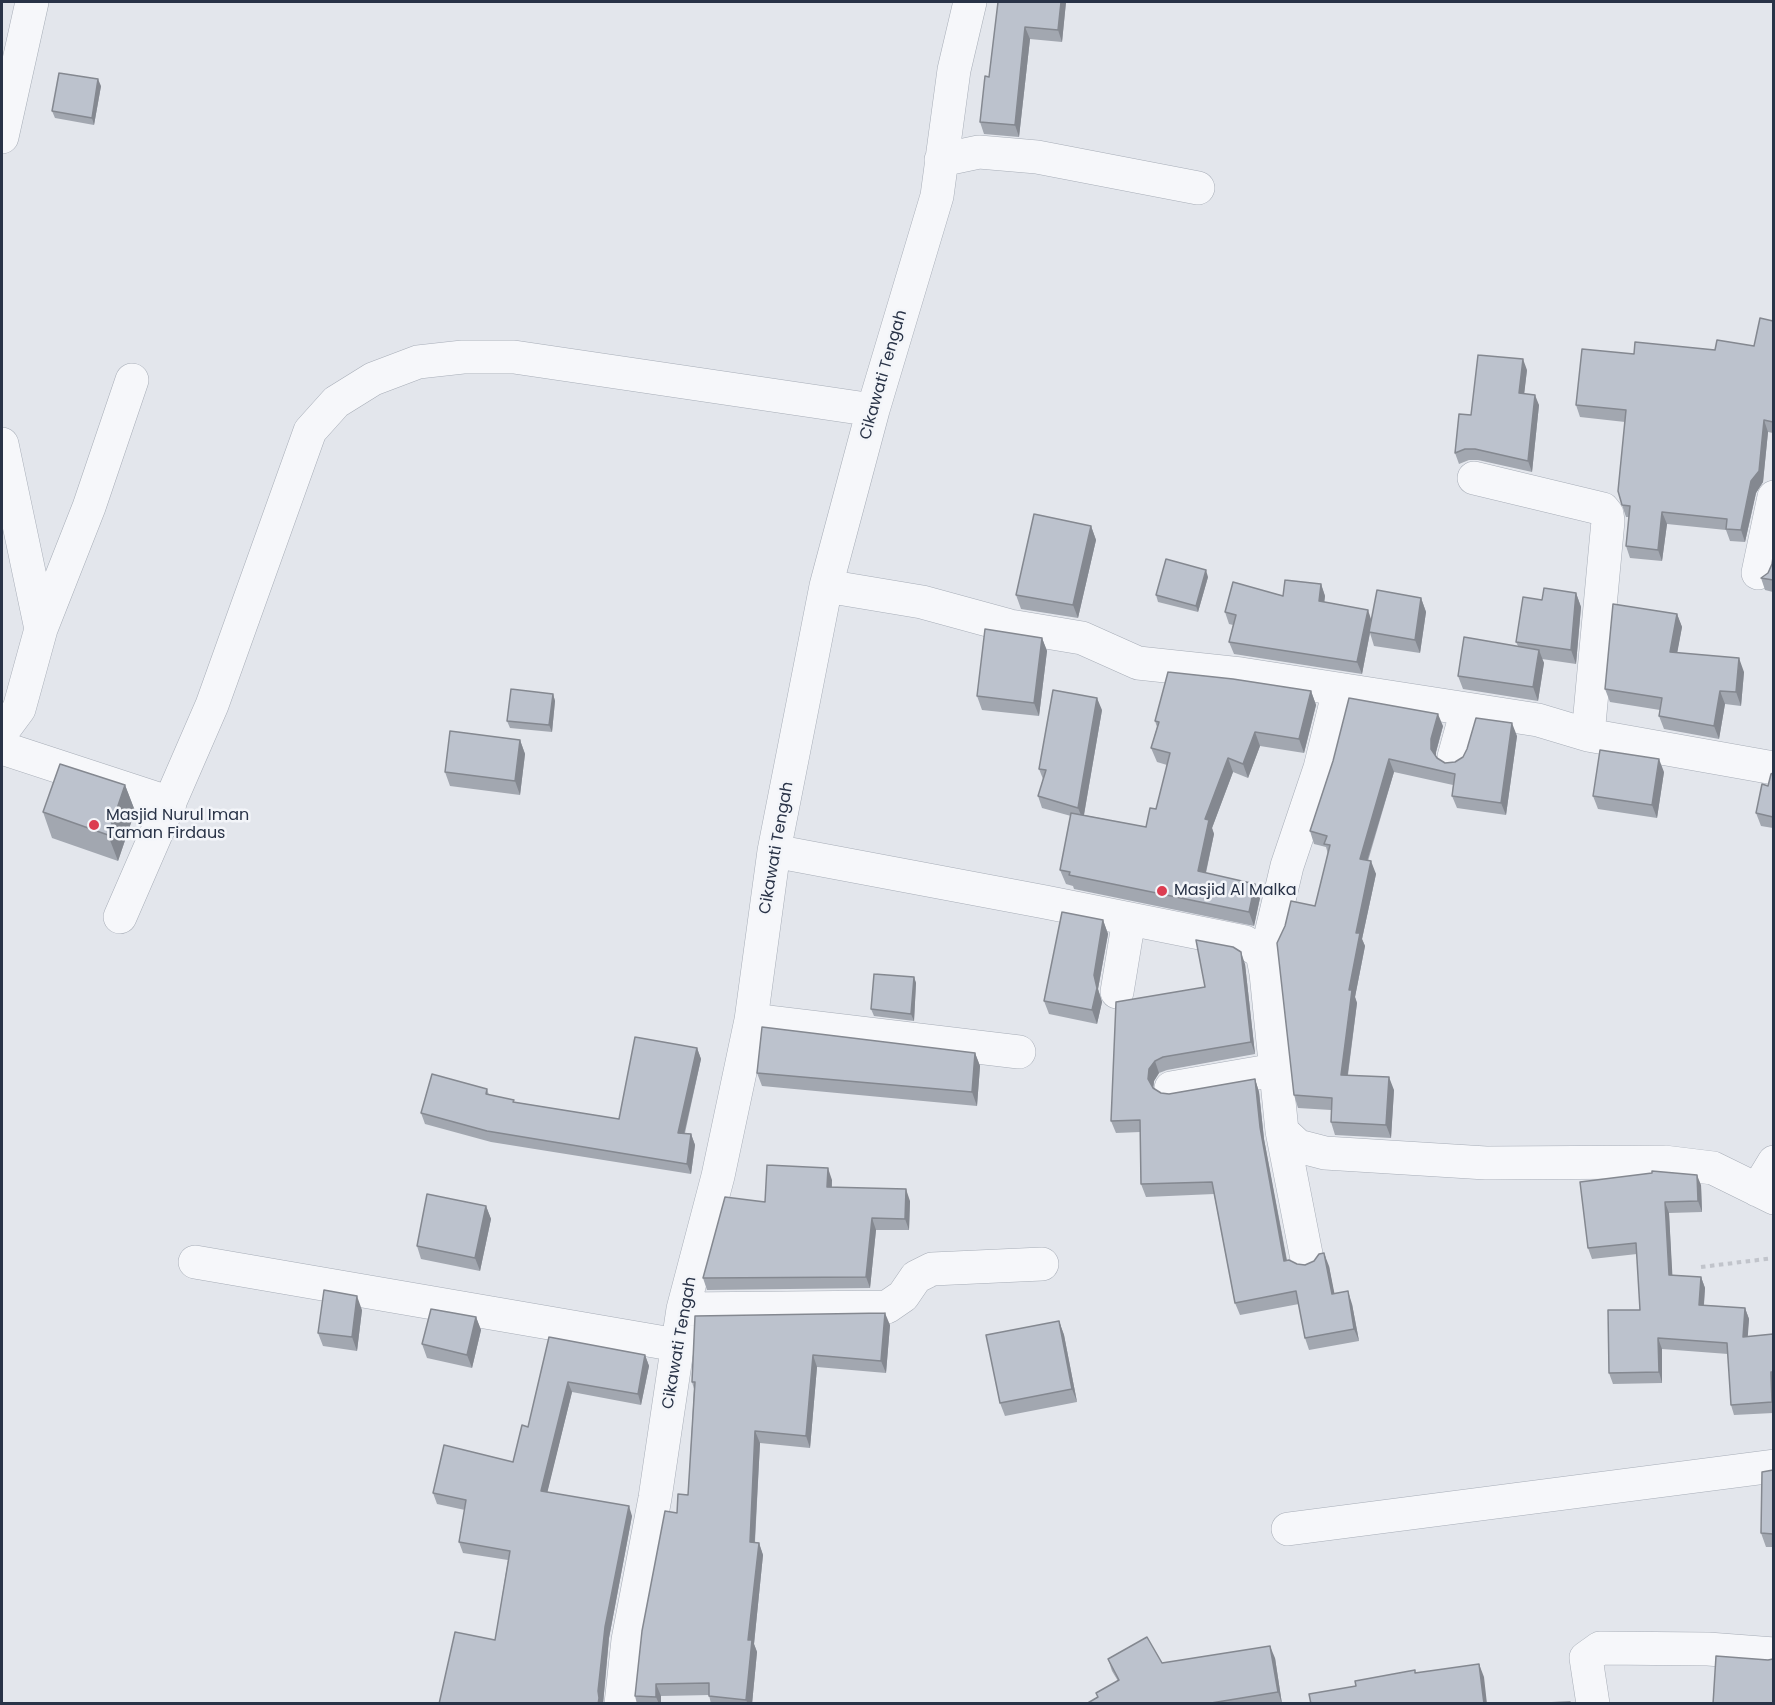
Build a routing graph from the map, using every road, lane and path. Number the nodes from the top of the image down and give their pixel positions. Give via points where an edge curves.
1 (32, 2) edge
2 (970, 2) edge
3 (2, 137) edge
4 (941, 160) junction
5 (1197, 188) dead end
6 (132, 380) dead end
7 (873, 411) junction
8 (2, 444) edge
9 (1474, 478) dead end
10 (1773, 497) edge
11 (1758, 573) dead end
12 (826, 586) junction
13 (41, 628) junction
14 (1339, 690) junction
15 (1467, 710) junction
16 (2, 732) edge
17 (1588, 735) junction
18 (2, 748) edge
19 (1454, 757) dead end
20 (1773, 768) edge
21 (170, 803) junction
22 (774, 851) junction
23 (120, 917) dead end
24 (1129, 919) junction
25 (1262, 953) junction
26 (1116, 992) dead end
27 (751, 1020) junction
28 (1019, 1052) dead end
29 (1275, 1070) junction
30 (1171, 1088) dead end
31 (1282, 1131) junction
32 (1773, 1162) edge
33 (1765, 1194) edge
34 (1773, 1258) edge
35 (1307, 1259) dead end
36 (195, 1262) dead end
37 (1042, 1264) dead end
38 (1701, 1267) dead end
39 (682, 1309) junction
40 (677, 1345) junction
41 (1773, 1466) edge
42 (1288, 1529) dead end
43 (1773, 1654) edge
44 (621, 1704) edge
45 (1593, 1704) edge

1 - 3 street
2 - 4 street, Cikawati Tengah via 954,70
4 - 5 street via 979,152 1037,157
4 - 7 street, Cikawati Tengah via 937,196
6 - 13 street via 89,507
7 - 12 street, Cikawati Tengah
7 - 21 street via 514,357 418,362 373,379 336,402 310,431 212,705
8 - 13 street
9 - 17 street via 1603,509 1607,514
10 - 11 street
12 - 14 street via 922,602 1010,626 1082,638 1138,663
12 - 22 street, Cikawati Tengah
13 - 16 street via 19,709
14 - 15 street
14 - 25 street via 1320,768
15 - 17 street via 1538,720
15 - 19 street
17 - 20 street
18 - 21 street
21 - 23 street
22 - 24 street
22 - 27 street, Cikawati Tengah
24 - 25 street via 1245,942
24 - 26 street
25 - 29 street
27 - 28 street
27 - 39 street, Cikawati Tengah via 718,1176
29 - 30 street
29 - 31 street
31 - 33 street via 1298,1146 1325,1153 1486,1163 1664,1162 1713,1168
31 - 35 street
32 - 33 street
34 - 38 path
36 - 40 street
37 - 39 street via 932,1269 916,1277 903,1296 887,1307
39 - 40 street, Cikawati Tengah
40 - 44 street, Cikawati Tengah
41 - 42 street
43 - 45 street via 1600,1648 1586,1658

